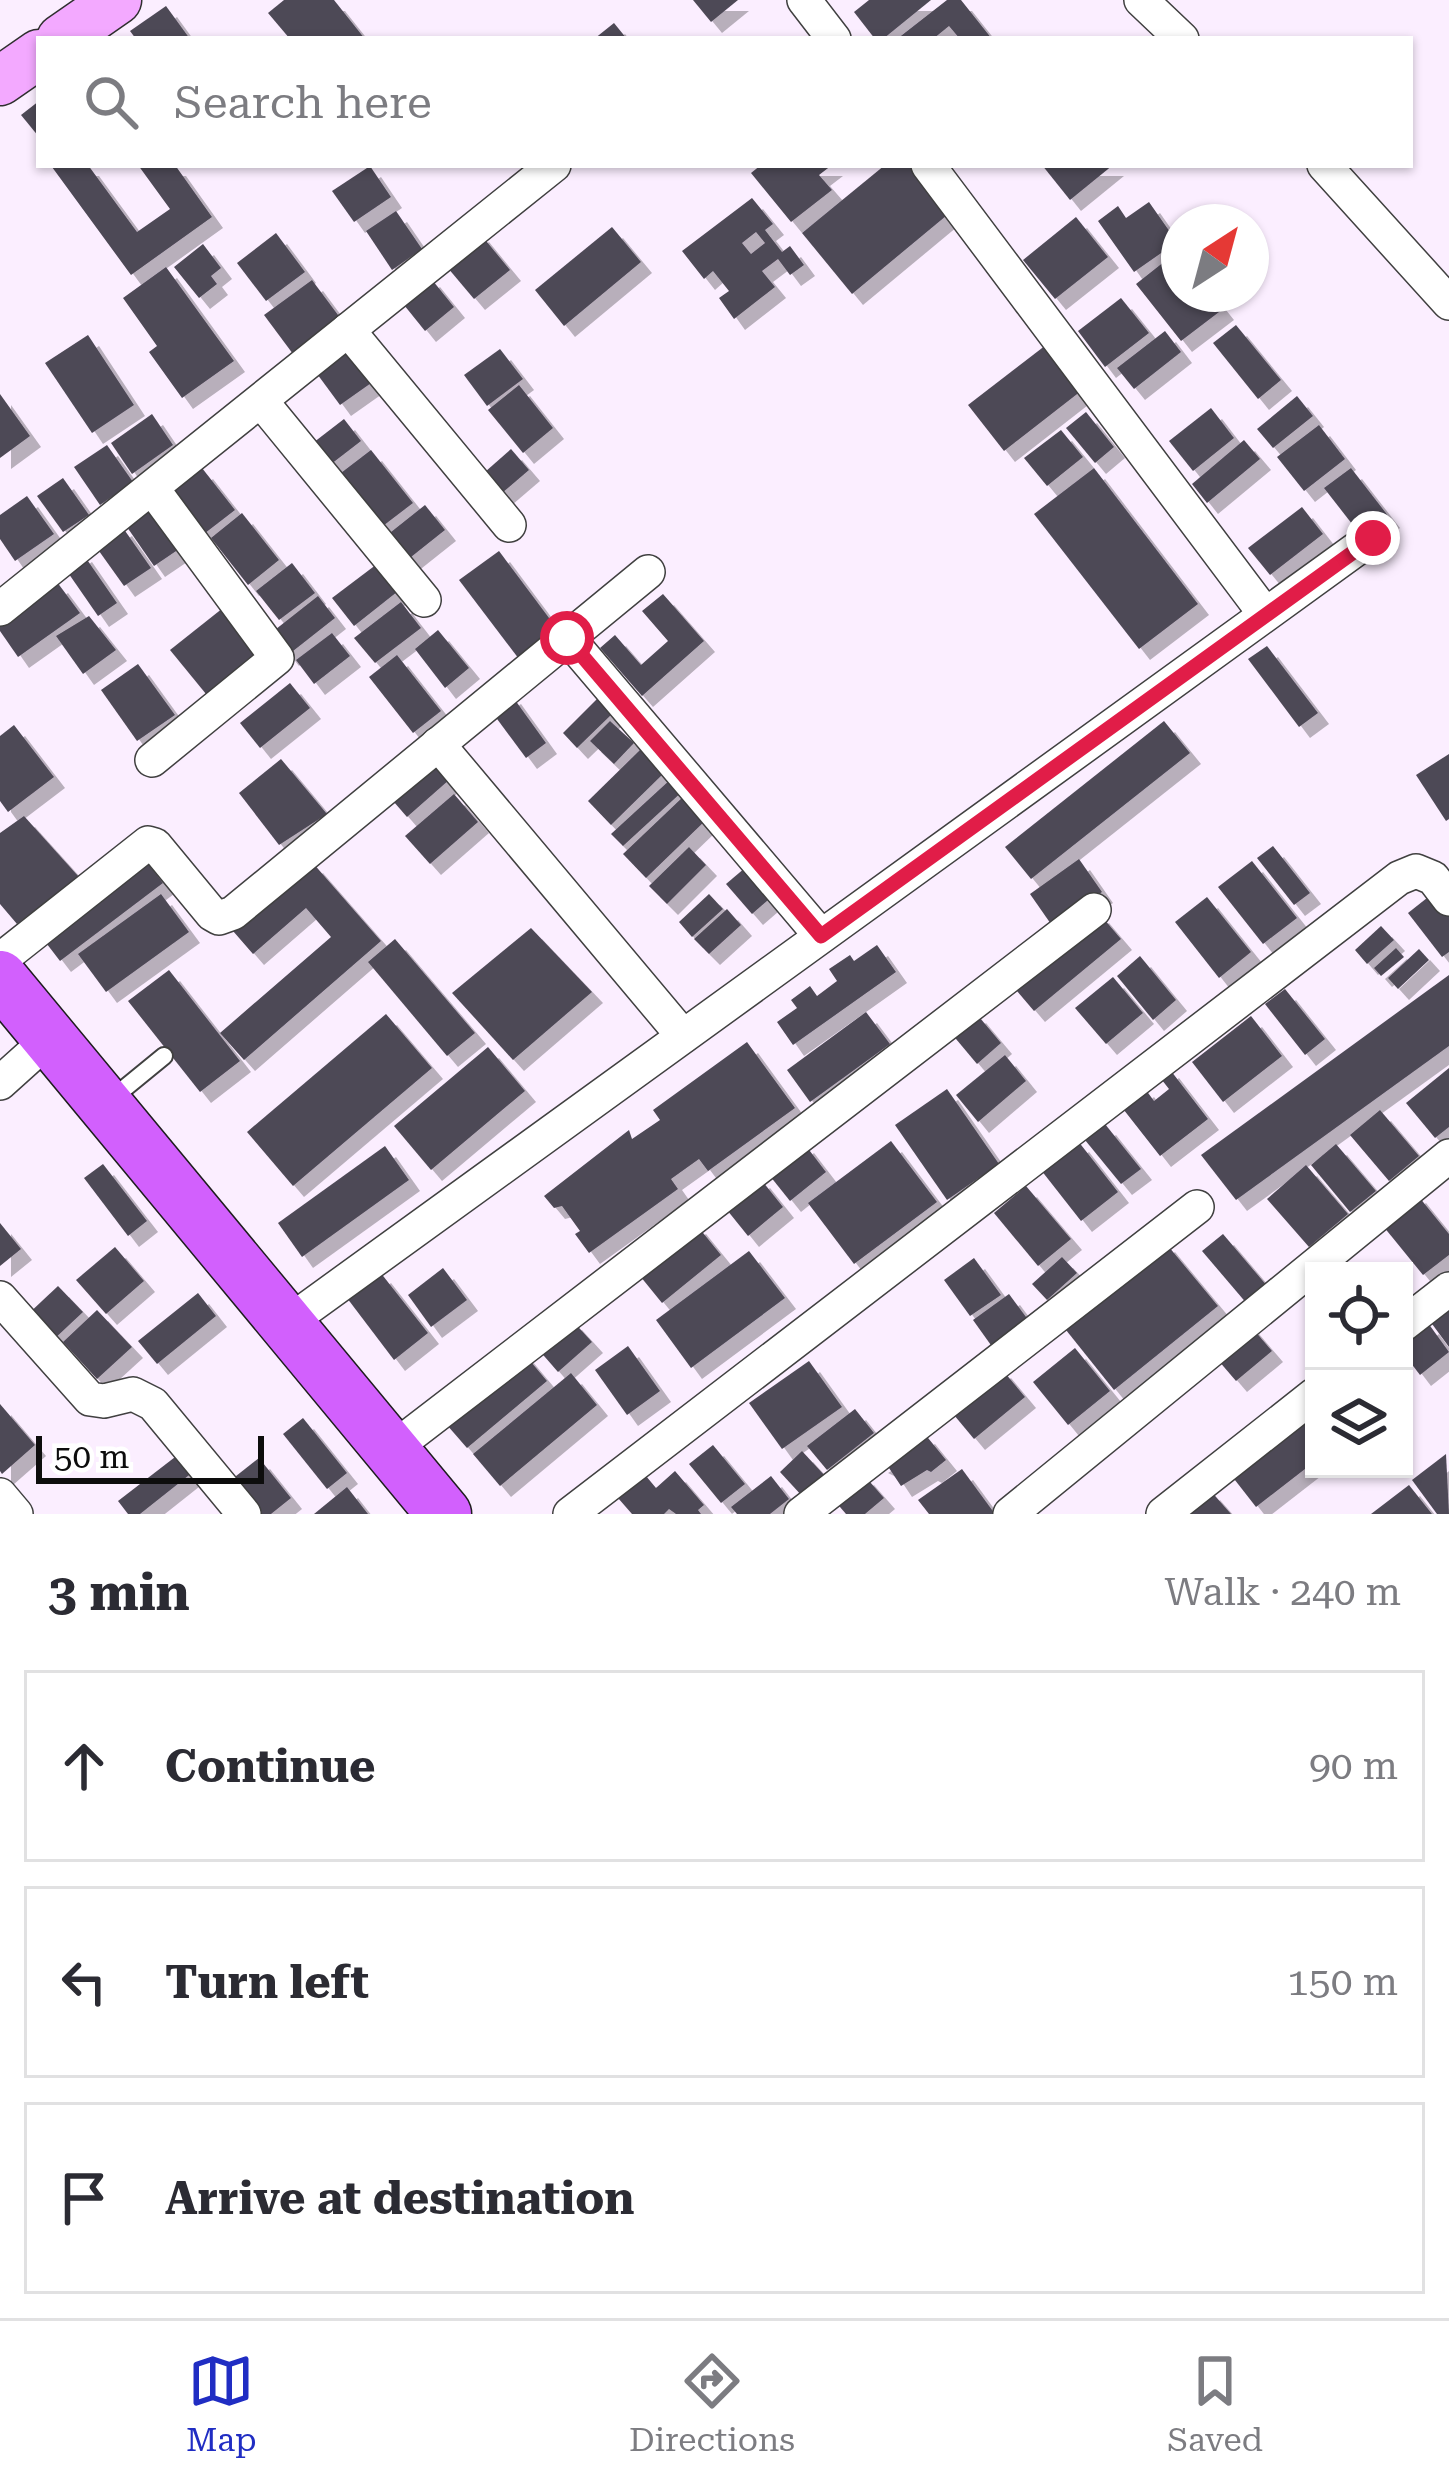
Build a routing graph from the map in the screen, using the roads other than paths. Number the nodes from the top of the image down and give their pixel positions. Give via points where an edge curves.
1 (117, 0) edge
2 (804, 0) edge
3 (1141, 0) edge
4 (65, 36) edge
5 (832, 36) edge
6 (1179, 36) edge
7 (36, 56) edge
8 (0, 81) edge
9 (550, 168) edge
10 (930, 168) edge
11 (1327, 168) edge
12 (1449, 303) edge
13 (348, 330) junction
14 (261, 401) junction
15 (152, 488) junction
16 (509, 525) dead end
17 (1373, 538) dead end
18 (648, 572) dead end
19 (424, 600) dead end
20 (0, 609) edge
21 (1265, 614) junction
22 (567, 638) junction
23 (438, 744) junction
24 (152, 760) dead end
25 (1449, 899) edge
26 (1094, 910) dead end
27 (821, 936) junction
28 (0, 960) edge
29 (0, 978) edge
30 (683, 1036) junction
31 (50, 1038) junction
32 (164, 1056) dead end
33 (0, 1083) edge
34 (105, 1105) junction
35 (1449, 1156) edge
36 (1197, 1207) dead end
37 (1449, 1289) edge
38 (0, 1298) edge
39 (1413, 1317) edge
40 (286, 1324) junction
41 (1305, 1402) edge
42 (391, 1450) junction
43 (0, 1495) edge
44 (16, 1514) edge
45 (244, 1514) edge
46 (444, 1514) edge
47 (570, 1514) edge
48 (800, 1514) edge
49 (1010, 1514) edge
50 (1162, 1514) edge

1 - 4 main road
2 - 5 street
3 - 6 street
7 - 8 main road
9 - 13 street
10 - 21 street
11 - 12 street
13 - 14 street
13 - 16 street
14 - 15 street
14 - 19 street
15 - 20 street
15 - 24 street via 278,658
17 - 21 street
18 - 22 street
21 - 27 street
22 - 23 street
22 - 27 street
23 - 28 street via 233,913 212,914 148,843
23 - 30 street
25 - 47 street via 1416,871 1399,878
26 - 42 street
27 - 30 street
29 - 31 main road
30 - 40 street
31 - 33 street
31 - 34 main road
32 - 34 lane
34 - 40 main road
35 - 49 street
36 - 48 street
37 - 39 street
38 - 45 street via 90,1399 133,1394 154,1405
40 - 42 main road
41 - 50 street
42 - 46 main road
43 - 44 street

